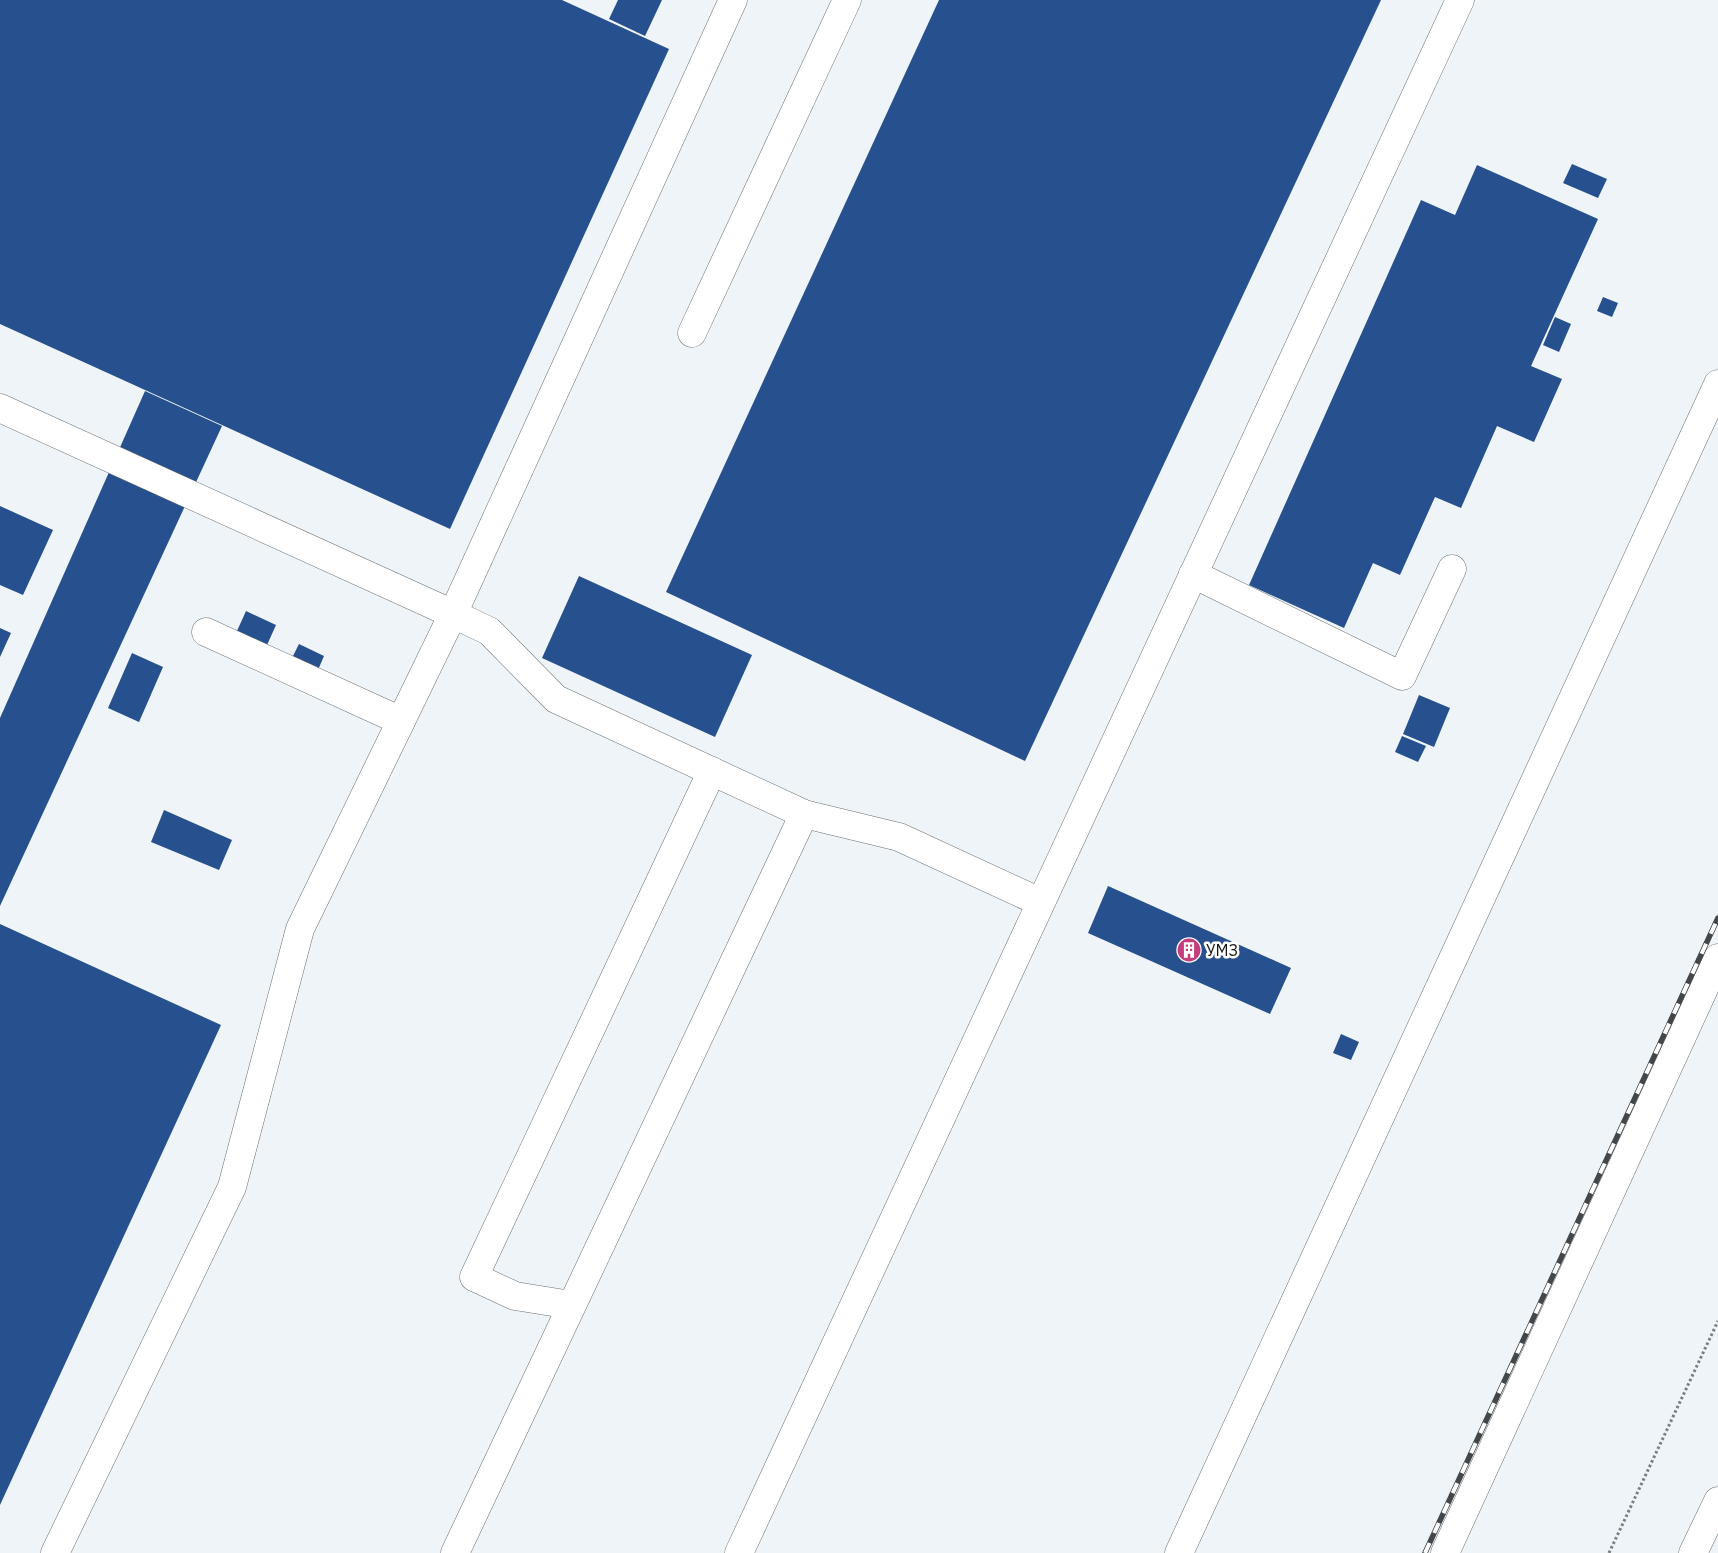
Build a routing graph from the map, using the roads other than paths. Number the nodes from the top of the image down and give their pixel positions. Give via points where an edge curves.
1 (733, 0) edge
2 (847, 0) edge
3 (1460, 0) edge
4 (692, 333) dead end
5 (1718, 384) edge
6 (0, 408) edge
7 (1452, 569) dead end
8 (1193, 574) junction
9 (453, 614) junction
10 (206, 632) dead end
11 (401, 721) junction
12 (712, 771) junction
13 (804, 814) junction
14 (1040, 902) junction
15 (1718, 958) edge
16 (571, 1305) junction
17 (1718, 1500) edge
18 (56, 1553) edge
19 (455, 1553) edge
20 (739, 1553) edge
21 (1179, 1553) edge
22 (1445, 1553) edge
23 (1693, 1553) edge

1 - 9 main road
2 - 4 main road
3 - 8 main road
5 - 21 main road
6 - 9 main road
7 - 8 main road via 1402,676
8 - 14 main road
9 - 11 main road
9 - 12 main road via 489,631 556,698
10 - 11 main road
11 - 18 main road via 300,929 232,1187
12 - 13 main road
12 - 16 main road via 474,1278 515,1296
13 - 14 main road via 899,837
13 - 16 main road
14 - 20 main road
15 - 22 main road
16 - 19 main road
17 - 23 main road

